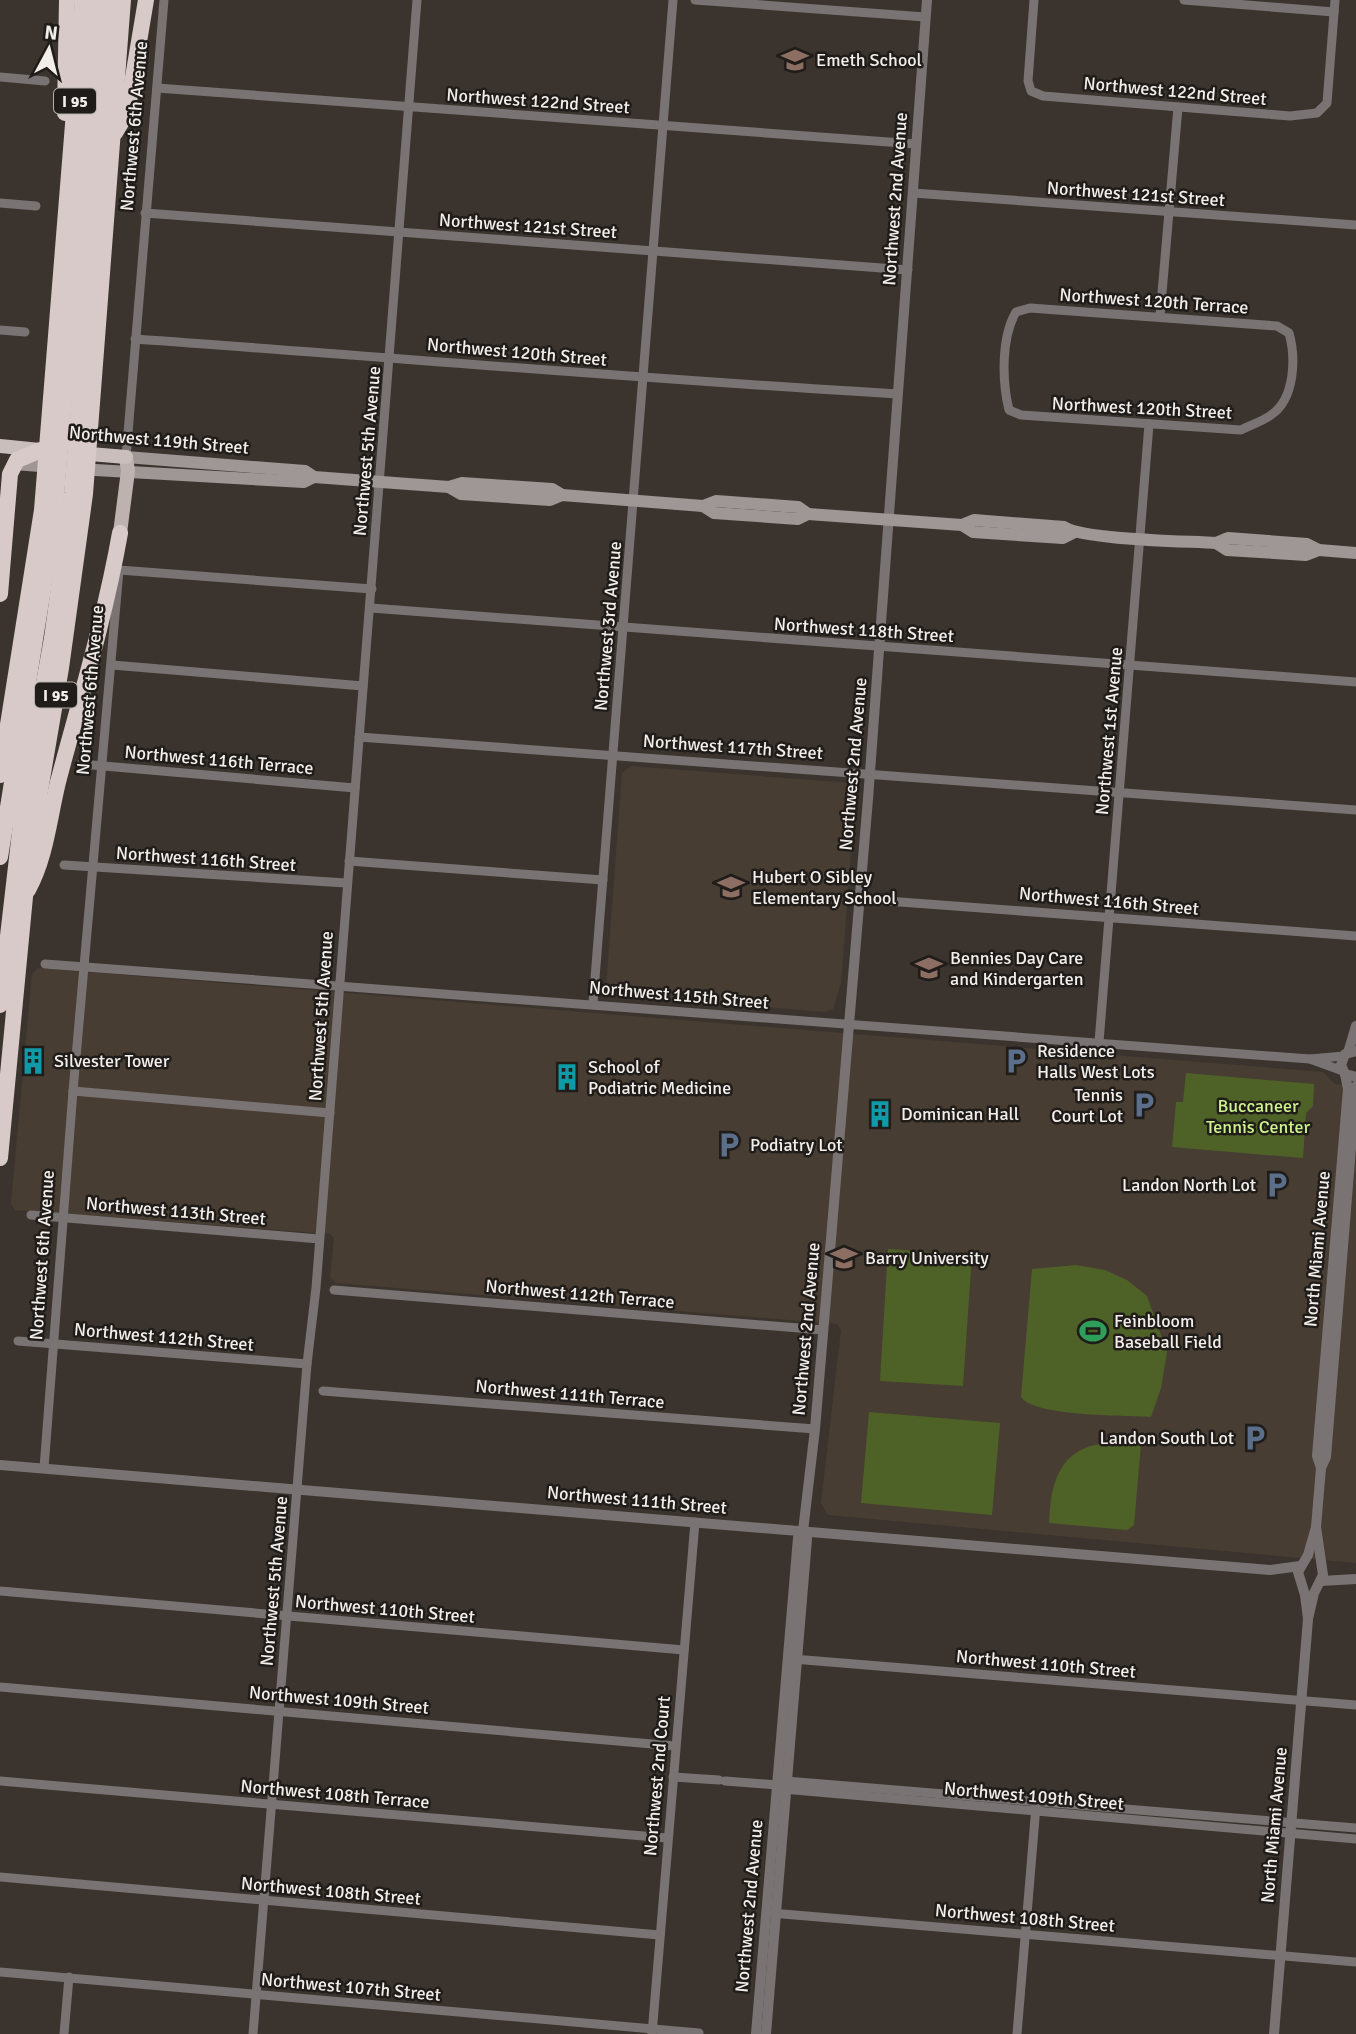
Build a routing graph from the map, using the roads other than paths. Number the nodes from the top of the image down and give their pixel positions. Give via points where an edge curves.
1 (67, 0) edge
2 (83, 0) edge
3 (97, 0) edge
4 (111, 0) edge
5 (123, 0) edge
6 (146, 0) edge
7 (164, 0) edge
8 (417, 0) edge
9 (673, 0) edge
10 (695, 0) edge
11 (927, 0) edge
12 (1034, 0) edge
13 (1184, 0) edge
14 (1335, 0) edge
15 (1334, 12) junction
16 (925, 17) junction
17 (0, 77) edge
18 (45, 81) dead end
19 (157, 88) junction
20 (409, 106) junction
21 (1178, 107) junction
22 (662, 126) junction
23 (112, 139) junction
24 (916, 144) junction
25 (913, 193) junction
26 (67, 202) junction
27 (0, 204) edge
28 (36, 206) dead end
29 (1168, 212) junction
30 (145, 213) junction
31 (1356, 225) edge
32 (400, 233) junction
33 (653, 251) junction
34 (908, 270) junction
35 (1160, 316) junction
36 (0, 330) edge
37 (25, 332) dead end
38 (135, 339) junction
39 (391, 357) junction
40 (643, 379) junction
41 (897, 394) junction
42 (1009, 410) joint
43 (1271, 416) joint
44 (71, 420) junction
45 (1149, 424) junction
46 (0, 446) edge
47 (41, 450) junction
48 (7, 464) edge
49 (127, 464) junction
50 (379, 482) junction
51 (65, 493) junction
52 (634, 501) junction
53 (889, 520) junction
54 (120, 533) junction
55 (1141, 538) junction
56 (1356, 553) edge
57 (119, 570) junction
58 (372, 589) junction
59 (0, 594) edge
60 (371, 608) junction
61 (623, 629) junction
62 (880, 647) junction
63 (112, 665) junction
64 (1132, 666) junction
65 (1356, 682) edge
66 (363, 686) junction
67 (359, 737) junction
68 (613, 754) junction
69 (81, 764) dead end
70 (103, 766) junction
71 (870, 773) junction
72 (0, 775) edge
73 (355, 788) junction
74 (1119, 793) junction
75 (1356, 810) edge
76 (0, 857) edge
77 (349, 861) junction
78 (64, 865) dead end
79 (93, 867) junction
80 (603, 880) junction
81 (346, 883) junction
82 (25, 895) junction
83 (860, 899) junction
84 (1107, 918) junction
85 (1356, 936) edge
86 (45, 964) dead end
87 (84, 969) junction
88 (340, 984) junction
89 (593, 1003) junction
90 (0, 1005) edge
91 (849, 1023) junction
92 (1356, 1026) edge
93 (1100, 1042) junction
94 (1349, 1053) edge
95 (1310, 1059) junction
96 (1348, 1074) edge
97 (1356, 1086) edge
98 (73, 1091) junction
99 (330, 1113) junction
100 (0, 1158) edge
101 (31, 1215) dead end
102 (1341, 1217) junction
103 (65, 1218) junction
104 (318, 1239) junction
105 (334, 1290) dead end
106 (823, 1330) junction
107 (18, 1341) dead end
108 (55, 1344) junction
109 (307, 1364) junction
110 (323, 1391) dead end
111 (815, 1429) junction
112 (0, 1465) edge
113 (44, 1468) junction
114 (297, 1489) junction
115 (695, 1522) junction
116 (1316, 1527) junction
117 (803, 1531) junction
118 (1302, 1564) junction
119 (1321, 1566) junction
120 (1270, 1570) junction
121 (1356, 1577) edge
122 (1301, 1583) junction
123 (1319, 1583) junction
124 (0, 1591) edge
125 (286, 1616) junction
126 (1308, 1619) junction
127 (684, 1650) junction
128 (792, 1659) junction
129 (0, 1687) edge
130 (1301, 1700) junction
131 (1356, 1705) edge
132 (280, 1710) junction
133 (675, 1746) junction
134 (673, 1777) junction
135 (0, 1781) edge
136 (783, 1786) junction
137 (272, 1805) junction
138 (1036, 1806) junction
139 (1123, 1814) junction
140 (1207, 1816) junction
141 (1206, 1826) junction
142 (1291, 1828) junction
143 (1356, 1828) edge
144 (667, 1838) junction
145 (1356, 1839) edge
146 (0, 1877) edge
147 (265, 1901) junction
148 (771, 1912) junction
149 (1026, 1934) junction
150 (660, 1935) junction
151 (1281, 1955) junction
152 (1356, 1962) edge
153 (0, 1972) edge
154 (69, 1977) junction
155 (257, 1995) junction
156 (652, 2032) edge
157 (699, 2033) edge
158 (64, 2034) edge
159 (253, 2034) edge
160 (756, 2034) edge
161 (766, 2034) edge
162 (1017, 2034) edge
163 (1274, 2034) edge

1 - 26 highway
2 - 26 highway, I 95
3 - 44 highway
4 - 44 highway
5 - 23 highway, I 95
6 - 23 highway via 127,113
7 - 19 street, Northwest 6th Avenue
8 - 20 street, Northwest 5th Avenue
9 - 22 street, Northwest 3rd Avenue
10 - 16 street
11 - 16 street, Northwest 2nd Avenue
12 - 21 street, Northwest 122nd Street via 1031,91 1042,96
13 - 15 street
14 - 15 street
15 - 21 street, Northwest 122nd Street via 1327,103 1318,113 1290,116
16 - 24 street, Northwest 2nd Avenue
17 - 18 street
19 - 20 street, Northwest 122nd Street
19 - 30 street, Northwest 6th Avenue
20 - 22 street, Northwest 122nd Street
20 - 32 street, Northwest 5th Avenue
21 - 29 street
22 - 24 street, Northwest 122nd Street
22 - 33 street, Northwest 3rd Avenue
23 - 44 highway, I 95
24 - 25 street, Northwest 2nd Avenue
25 - 29 street, Northwest 121st Street
25 - 34 street, Northwest 2nd Avenue
26 - 44 highway, I 95
27 - 28 street
29 - 31 street, Northwest 121st Street
29 - 35 street
30 - 32 street, Northwest 121st Street
30 - 38 street, Northwest 6th Avenue
32 - 33 street, Northwest 121st Street
32 - 39 street, Northwest 5th Avenue
33 - 34 street, Northwest 121st Street
33 - 40 street, Northwest 3rd Avenue
34 - 41 street, Northwest 2nd Avenue
35 - 42 street, Northwest 120th Terrace via 1030,308 1016,312 1009,324 1004,391
35 - 43 street, Northwest 120th Terrace via 1277,326 1289,333 1292,371 1285,402
36 - 37 street
38 - 39 street, Northwest 120th Street
38 - 49 street, Northwest 6th Avenue
39 - 40 street, Northwest 120th Street
39 - 50 street, Northwest 5th Avenue
40 - 41 street, Northwest 120th Street
40 - 52 street, Northwest 3rd Avenue
41 - 53 street, Northwest 2nd Avenue
42 - 45 street, Northwest 120th Street via 1044,418
43 - 45 street, Northwest 120th Street via 1241,430
44 - 51 highway, I 95
44 - 51 highway, I 95
45 - 55 street, Northwest 1st Avenue
46 - 47 highway, Northwest 119th Street
47 - 48 highway
47 - 49 highway, Northwest 119th Street
48 - 49 main road, Northwest 119th Street
48 - 59 highway
49 - 50 main road, Northwest 119th Street via 305,471 314,477
49 - 54 main road, Northwest 6th Avenue
50 - 52 main road, Northwest 119th Street via 449,487 461,494
50 - 58 street, Northwest 5th Avenue
51 - 72 highway, I 95 via 35,570
51 - 76 highway
51 - 82 highway, I 95
51 - 90 highway via 54,626 25,789
52 - 53 main road, Northwest 119th Street via 798,507 808,514
52 - 61 street, Northwest 3rd Avenue
53 - 55 main road, Northwest 119th Street via 962,525 974,520
53 - 62 street, Northwest 2nd Avenue
54 - 57 street, Northwest 6th Avenue
54 - 82 highway via 38,871
55 - 56 main road, Northwest 119th Street via 1216,543 1227,550
55 - 64 street, Northwest 1st Avenue
57 - 58 street
57 - 63 street, Northwest 6th Avenue
58 - 60 street, Northwest 5th Avenue
60 - 61 street, Northwest 118th Street
60 - 66 street, Northwest 5th Avenue
61 - 62 street, Northwest 118th Street
61 - 68 street, Northwest 3rd Avenue
62 - 64 street, Northwest 118th Street
62 - 71 street, Northwest 2nd Avenue
63 - 66 street
63 - 70 street, Northwest 6th Avenue
64 - 65 street, Northwest 118th Street
64 - 74 street, Northwest 1st Avenue
66 - 67 street, Northwest 5th Avenue
67 - 68 street, Northwest 117th Street
67 - 73 street, Northwest 5th Avenue
68 - 71 street, Northwest 117th Street
68 - 80 street, Northwest 3rd Avenue
69 - 70 street, Northwest 116th Terrace
70 - 73 street, Northwest 116th Terrace
70 - 79 street, Northwest 6th Avenue
71 - 74 street, Northwest 117th Street
71 - 83 street, Northwest 2nd Avenue
73 - 77 street, Northwest 5th Avenue
74 - 75 street, Northwest 117th Street
74 - 84 street, Northwest 1st Avenue
77 - 80 street
77 - 81 street, Northwest 5th Avenue
78 - 79 street, Northwest 116th Street
79 - 81 street, Northwest 116th Street
79 - 87 street, Northwest 6th Avenue
80 - 89 street, Northwest 3rd Avenue
81 - 88 street, Northwest 5th Avenue
82 - 100 highway, I 95
83 - 84 street, Northwest 116th Street
83 - 91 street, Northwest 2nd Avenue
84 - 85 street, Northwest 116th Street
84 - 93 street, Northwest 1st Avenue
86 - 87 street, Northwest 115th Street
87 - 88 street, Northwest 115th Street
87 - 98 street, Northwest 6th Avenue
88 - 89 street, Northwest 115th Street
88 - 99 street, Northwest 5th Avenue
89 - 91 street, Northwest 115th Street
91 - 93 street, Northwest 115th Street
91 - 106 street, Northwest 2nd Avenue
92 - 94 street
93 - 95 street, Northwest 115th Street
94 - 95 street
94 - 96 street, North Miami Avenue
95 - 96 street
96 - 102 street, North Miami Avenue
97 - 102 street, North Miami Avenue
98 - 99 street
98 - 103 street, Northwest 6th Avenue
99 - 104 street, Northwest 5th Avenue
101 - 103 street, Northwest 113th Street
102 - 116 street, North Miami Avenue via 1326,1457
103 - 104 street, Northwest 113th Street
103 - 108 street, Northwest 6th Avenue
104 - 109 street, Northwest 5th Avenue
105 - 106 street, Northwest 112th Terrace
106 - 111 street, Northwest 2nd Avenue
107 - 108 street, Northwest 112th Street
108 - 109 street, Northwest 112th Street
108 - 113 street, Northwest 6th Avenue
109 - 114 street, Northwest 5th Avenue
110 - 111 street, Northwest 111th Terrace
111 - 117 street, Northwest 2nd Avenue
112 - 113 street, Northwest 111th Street
113 - 114 street, Northwest 111th Street
114 - 115 street, Northwest 111th Street
114 - 125 street, Northwest 5th Avenue
115 - 117 street, Northwest 111th Street
115 - 127 street, Northwest 2nd Court
116 - 118 street, North Miami Avenue
116 - 119 street, North Miami Avenue
117 - 120 street, Northwest 111th Street
117 - 128 street, Northwest 2nd Avenue via 798,1538
118 - 119 street via 1310,1561
118 - 120 street, Northwest 111th Street
118 - 122 street via 1297,1575
119 - 121 street
119 - 123 street
120 - 122 street, Northwest 111th Street
121 - 123 street
122 - 123 street
122 - 126 street, North Miami Avenue
123 - 126 street, North Miami Avenue
124 - 125 street, Northwest 110th Street
125 - 127 street, Northwest 110th Street
125 - 132 street, Northwest 5th Avenue
126 - 130 street, North Miami Avenue
127 - 133 street, Northwest 2nd Court
128 - 130 street, Northwest 110th Street
128 - 136 street, Northwest 2nd Avenue
129 - 132 street, Northwest 109th Street
130 - 131 street, Northwest 110th Street
130 - 142 street, North Miami Avenue
132 - 133 street, Northwest 109th Street
132 - 137 street, Northwest 5th Avenue
133 - 134 street, Northwest 2nd Court
134 - 136 street, Northwest 109th Street
134 - 144 street, Northwest 2nd Court
135 - 137 street, Northwest 108th Terrace
136 - 138 street, Northwest 109th Street
136 - 148 street, Northwest 2nd Avenue
137 - 144 street, Northwest 108th Terrace
137 - 147 street, Northwest 5th Avenue
138 - 139 street, Northwest 109th Street
138 - 149 street
139 - 140 street, Northwest 109th Street
139 - 141 street, Northwest 109th Street
140 - 141 street
140 - 142 street, Northwest 109th Street
141 - 142 street, Northwest 109th Street
142 - 143 street
142 - 145 street
142 - 151 street, North Miami Avenue
144 - 150 street, Northwest 2nd Court
146 - 147 street, Northwest 108th Street
147 - 150 street, Northwest 108th Street
147 - 155 street, Northwest 5th Avenue
148 - 149 street, Northwest 108th Street
148 - 160 street, Northwest 2nd Avenue
148 - 161 street, Northwest 2nd Avenue
149 - 151 street, Northwest 108th Street
149 - 162 street
150 - 156 street, Northwest 2nd Court
151 - 152 street, Northwest 108th Street
151 - 163 street, North Miami Avenue
153 - 154 street, Northwest 107th Street
154 - 155 street, Northwest 107th Street
154 - 158 street
155 - 156 street, Northwest 107th Street
155 - 159 street, Northwest 5th Avenue
156 - 157 street, Northwest 107th Street

